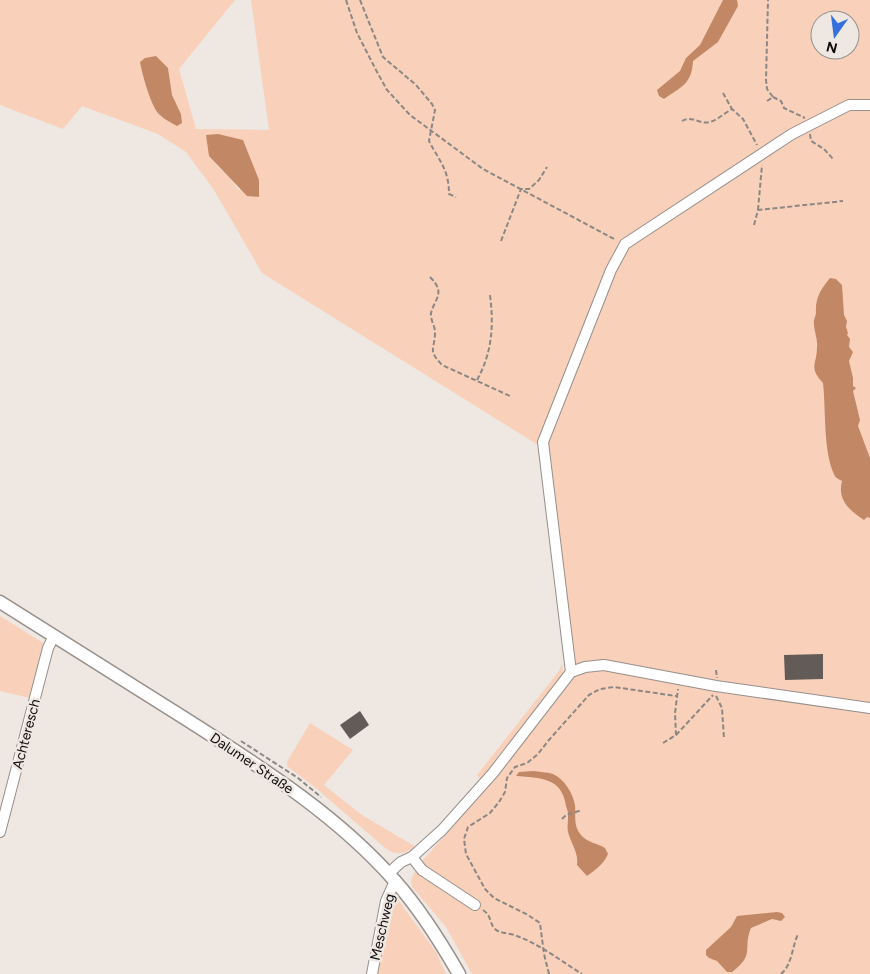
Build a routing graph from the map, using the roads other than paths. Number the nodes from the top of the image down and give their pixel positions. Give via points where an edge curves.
1 (870, 106) edge
2 (0, 602) edge
3 (54, 636) junction
4 (571, 672) junction
5 (870, 708) edge
6 (0, 832) edge
7 (412, 857) junction
8 (391, 877) junction
9 (475, 905) road end
10 (372, 974) edge
11 (459, 974) edge

1 - 4 street via 849,105 792,134 625,244 611,270 543,442
2 - 3 main road, Dalumer Straße
3 - 6 street, Achteresch via 48,648
3 - 8 main road, Dalumer Straße via 291,789 342,829
4 - 5 street via 604,666
4 - 7 street via 493,773 442,830
7 - 8 street via 401,862
7 - 9 street via 422,870
8 - 10 street, Meschweg
8 - 11 main road, Dalumer Straße via 438,938

